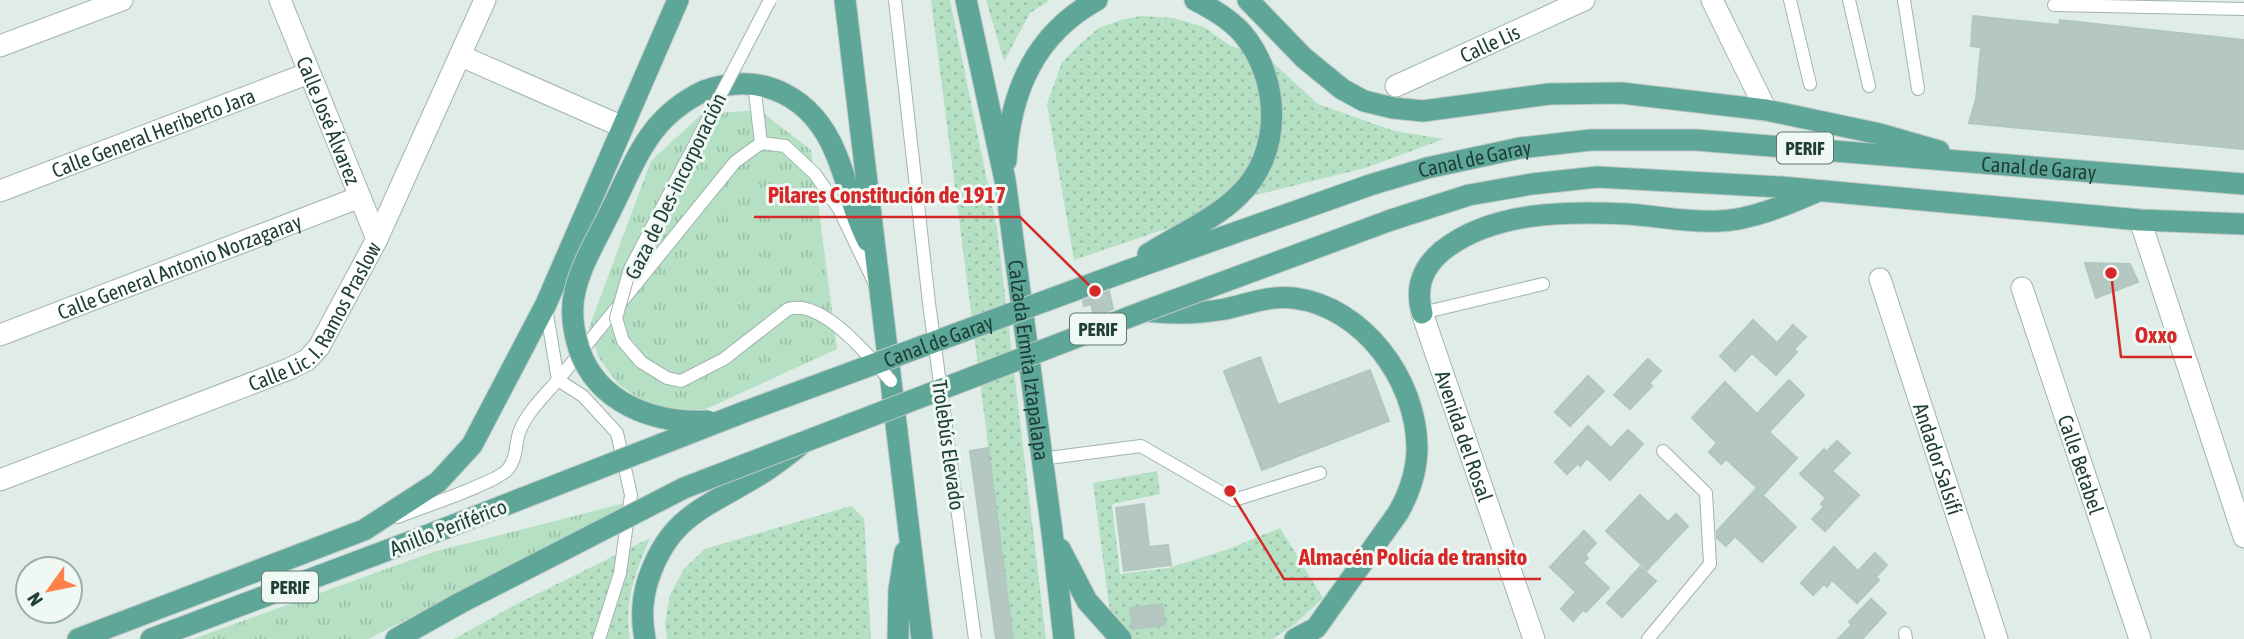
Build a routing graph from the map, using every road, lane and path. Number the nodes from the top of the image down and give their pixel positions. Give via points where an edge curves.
1 (122, 0) edge
2 (280, 0) edge
3 (485, 0) edge
4 (678, 0) edge
5 (770, 0) edge
6 (845, 0) edge
7 (895, 0) edge
8 (966, 0) edge
9 (1097, 0) edge
10 (1248, 0) edge
11 (1584, 0) edge
12 (1712, 0) edge
13 (1790, 0) edge
14 (1849, 0) edge
15 (1904, 0) edge
16 (1200, 2) edge
17 (2090, 3) edge
18 (2204, 4) edge
19 (2054, 5) dead end
20 (2244, 9) edge
21 (0, 46) edge
22 (461, 57) junction
23 (309, 73) junction
24 (754, 84) junction
25 (1810, 84) dead end
26 (1396, 86) dead end
27 (1869, 86) dead end
28 (1918, 89) dead end
29 (1766, 110) junction
30 (623, 127) junction
31 (761, 143) junction
32 (1956, 161) junction
33 (1004, 180) junction
34 (2244, 184) edge
35 (0, 191) edge
36 (1819, 191) junction
37 (360, 197) junction
38 (2140, 220) junction
39 (2244, 224) edge
40 (377, 239) junction
41 (875, 255) junction
42 (1124, 272) junction
43 (1881, 279) dead end
44 (1543, 284) dead end
45 (2022, 288) dead end
46 (879, 293) junction
47 (546, 304) junction
48 (1145, 310) junction
49 (1422, 313) junction
50 (0, 335) edge
51 (558, 380) junction
52 (891, 381) junction
53 (744, 412) junction
54 (805, 441) junction
55 (1663, 451) dead end
56 (1041, 459) junction
57 (1320, 472) dead end
58 (0, 480) edge
59 (364, 530) junction
60 (1052, 532) junction
61 (911, 533) junction
62 (2244, 537) edge
63 (1313, 633) edge
64 (78, 639) edge
65 (152, 639) edge
66 (396, 639) edge
67 (599, 639) edge
68 (645, 639) edge
69 (898, 639) edge
70 (922, 639) edge
71 (975, 639) edge
72 (1064, 639) edge
73 (1121, 639) edge
74 (1295, 639) edge
75 (1534, 639) edge
76 (1648, 639) edge
77 (1997, 639) edge
78 (2140, 639) edge

1 - 21 street
2 - 23 street, Calle José Álvarez
3 - 22 street, Calle Lic. I. Ramos Praslow
4 - 30 main road
5 - 52 lane, Gaza de Des-incorporación, bridge via 631,270 616,318 619,329 641,362 681,381 724,359 797,306 844,329
6 - 41 main road
7 - 71 lane, Trolebús Elevado, bridge via 929,303
8 - 33 main road, Calzada Ermita Iztapalapa
9 - 33 main road via 1063,22 1036,54 1015,107
10 - 29 main road via 1304,58 1342,89 1364,101 1393,108 1423,111 1549,94 1621,93
11 - 26 street, Calle Lis
12 - 29 street
13 - 25 lane
14 - 27 lane
15 - 28 lane
16 - 42 main road via 1242,33 1261,62 1271,100 1270,137 1249,184 1228,206
17 - 18 lane
17 - 19 lane
18 - 20 lane
22 - 30 street
22 - 40 street, Calle Lic. I. Ramos Praslow
23 - 35 street, Calle General Heriberto Jara
23 - 37 street, Calle José Álvarez
24 - 31 lane
24 - 41 main road via 785,93 821,128 835,151
24 - 53 main road, bridge via 704,91 667,114 643,145 579,278 572,306 572,320 590,372 625,405 675,421 710,421
29 - 32 main road via 1933,148
30 - 47 main road
31 - 46 lane via 785,146 816,174 839,209
31 - 51 lane via 734,162
32 - 34 main road, Canal de Garay / PERIF
32 - 42 main road, Canal de Garay / PERIF via 1696,140 1603,139 1532,146 1370,185
33 - 56 main road, Calzada Ermita Iztapalapa
36 - 38 main road, Canal de Garay / PERIF
36 - 48 main road, Canal de Garay / PERIF, bridge via 1597,177 1469,195
36 - 49 main road via 1719,222 1598,213 1489,226 1459,240 1428,265 1420,283
37 - 40 street, Calle José Álvarez
37 - 50 street, Calle General Antonio Norzagaray
38 - 39 main road, Canal de Garay / PERIF
38 - 62 street
40 - 58 street, Calle Lic. I. Ramos Praslow via 319,347 307,360
41 - 46 main road
42 - 53 main road, Canal de Garay / PERIF, bridge
43 - 77 street, Andador Salsifí
44 - 49 lane
45 - 78 street, Calle Betabel
46 - 52 main road
47 - 51 lane
47 - 59 main road via 472,445 438,482
48 - 54 main road, Canal de Garay / PERIF, bridge
48 - 63 main road via 1186,314 1277,297 1308,300 1371,338 1395,371 1412,411 1417,448 1406,499
49 - 75 street, Avenida del Rosal
51 - 59 lane via 519,432 516,455 507,472
51 - 67 lane via 583,396 617,433 631,495 620,573
52 - 61 main road
53 - 65 main road, Anillo Periférico / PERIF, bridge
54 - 66 main road, PERIF, bridge via 684,488
54 - 68 main road, bridge via 756,477 694,512 673,532 657,555 646,588
55 - 76 lane via 1706,492 1710,564
56 - 57 lane via 1141,446 1234,500
56 - 60 main road, Calzada Ermita Iztapalapa
59 - 64 main road
60 - 72 main road, Calzada Ermita Iztapalapa
60 - 73 main road via 1082,593
61 - 69 main road via 902,571
61 - 70 main road
63 - 74 main road

